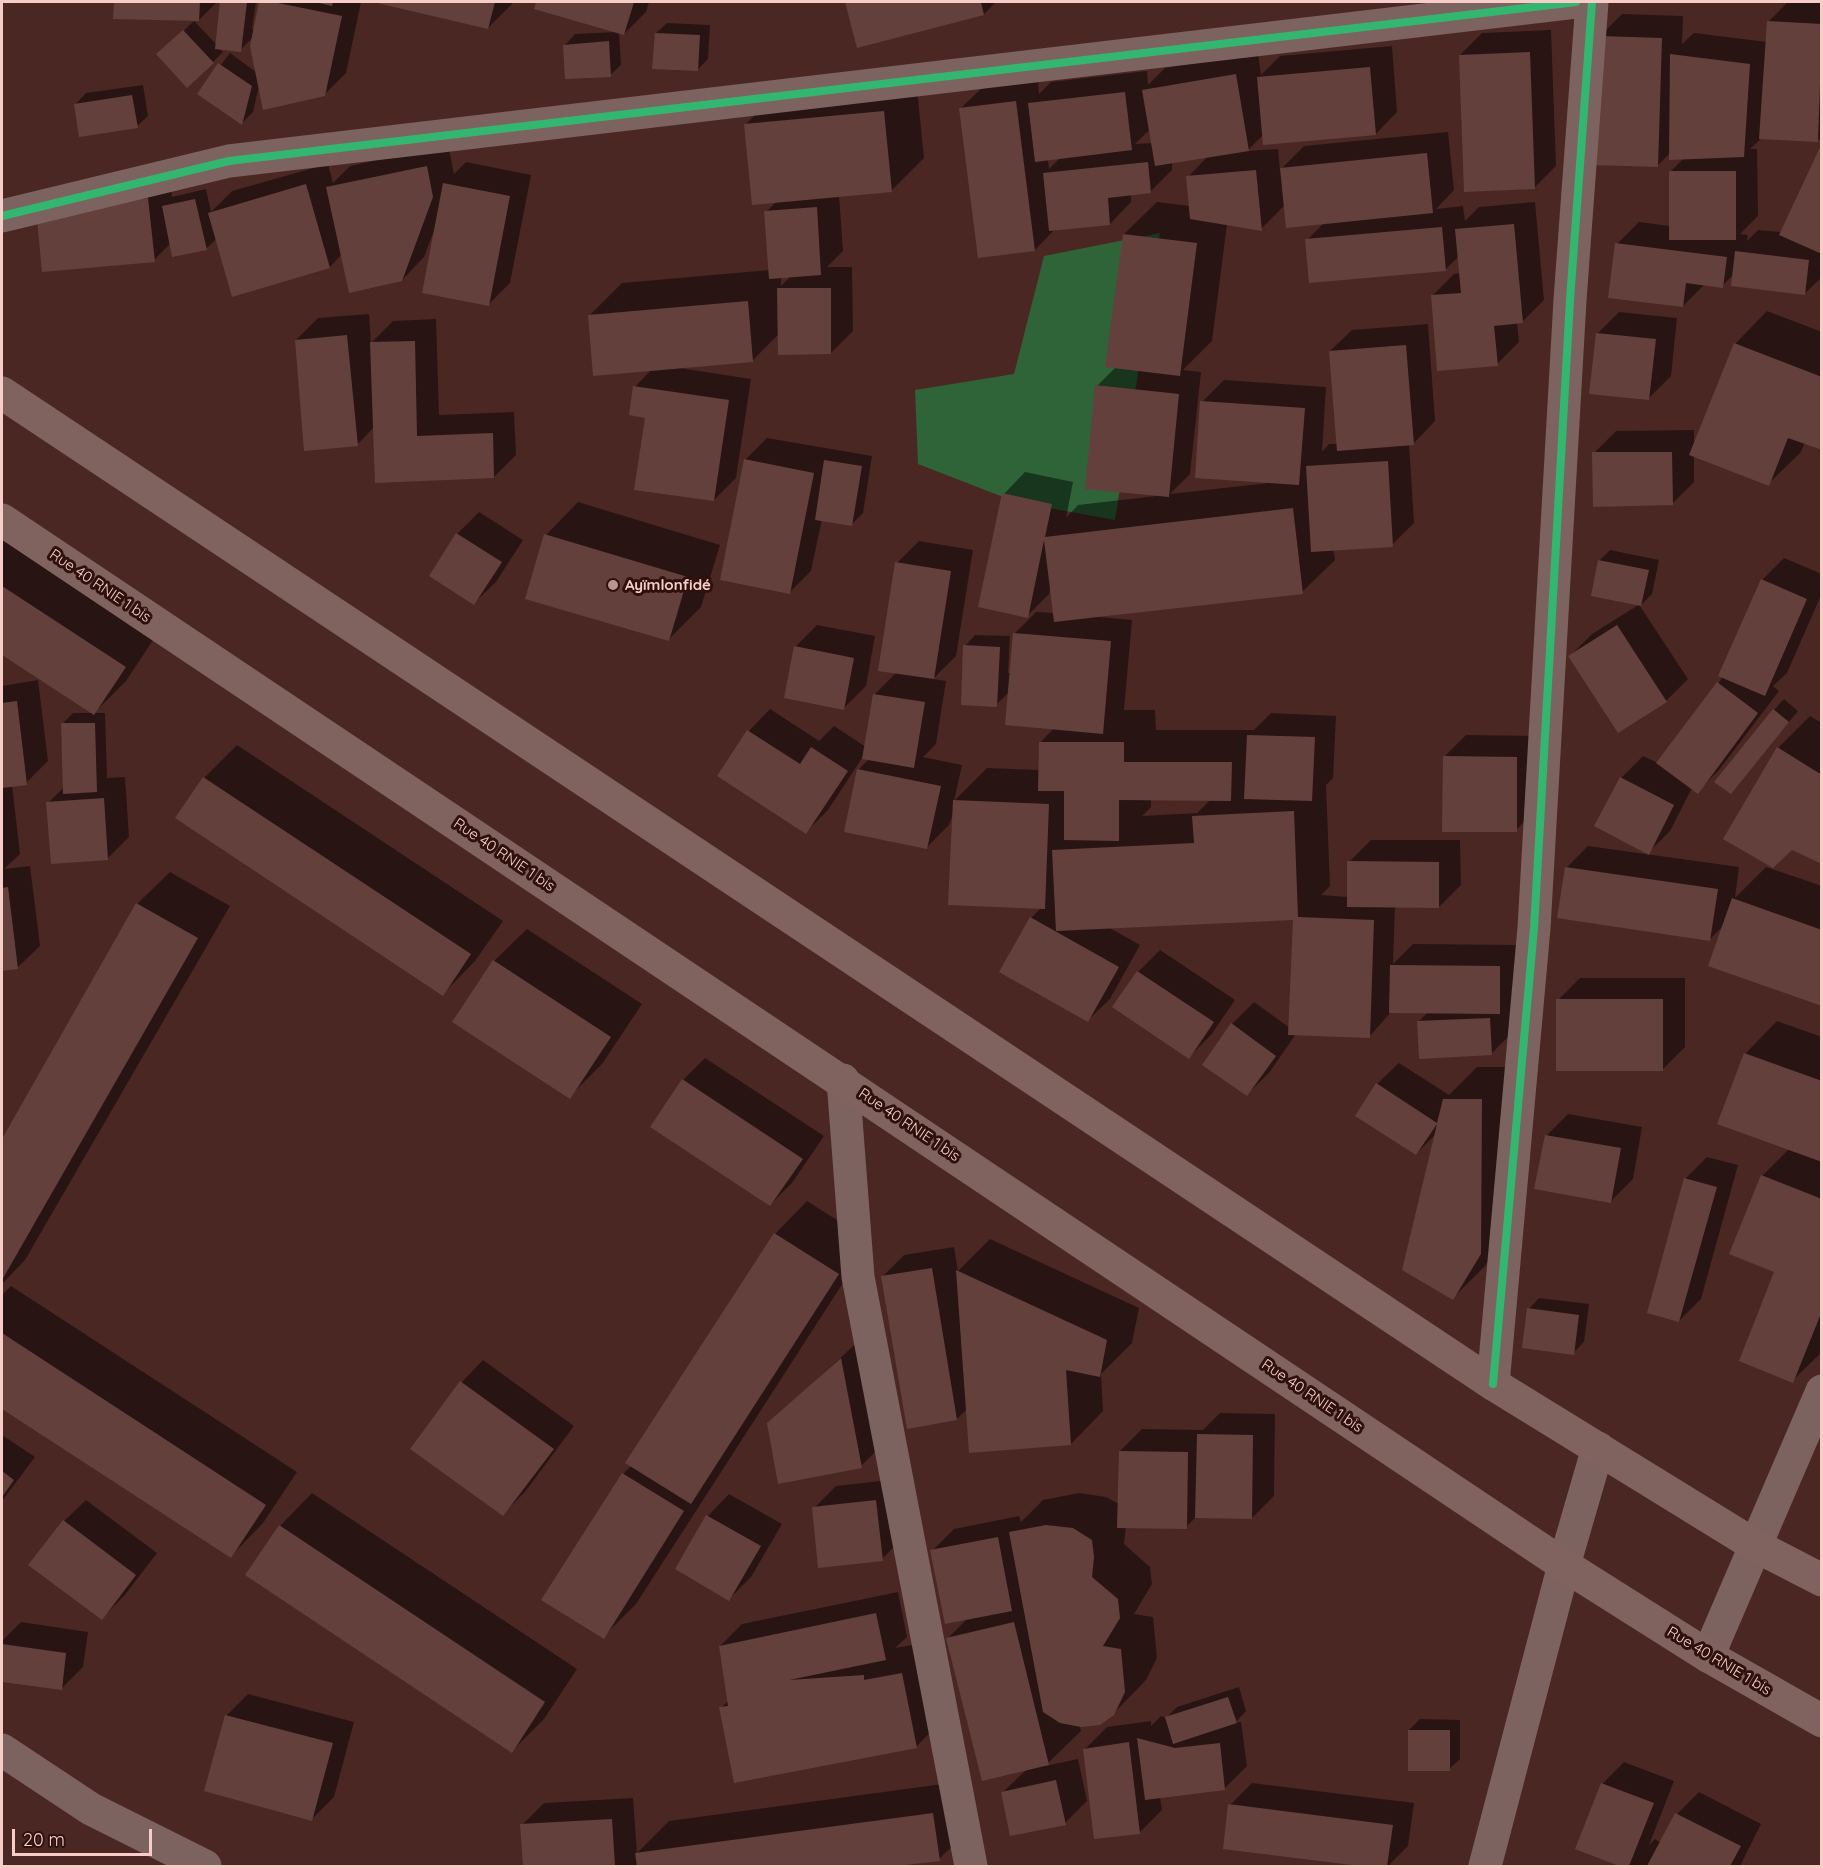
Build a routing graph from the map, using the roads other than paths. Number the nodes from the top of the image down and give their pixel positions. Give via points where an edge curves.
1 (1576, 2) edge
2 (1592, 2) edge
3 (2, 216) edge
4 (2, 393) edge
5 (2, 520) edge
6 (843, 1080) junction
7 (1493, 1384) junction
8 (1821, 1391) edge
9 (1598, 1448) junction
10 (1756, 1546) junction
11 (1564, 1565) junction
12 (1821, 1580) edge
13 (1708, 1656) junction
14 (1821, 1721) edge
15 (2, 1750) edge
16 (205, 1866) edge
17 (971, 1866) edge
18 (1485, 1866) edge

1 - 3 street via 229,161
2 - 7 street via 1570,300 1534,928
4 - 7 main road
5 - 6 main road, Rue 40 RNIE 1 bis
6 - 11 main road, Rue 40 RNIE 1 bis
6 - 17 street via 858,1277
7 - 9 main road
8 - 10 street
9 - 10 main road
9 - 11 street
10 - 12 main road
10 - 13 street
11 - 13 main road, Rue 40 RNIE 1 bis
11 - 18 street
13 - 14 main road, Rue 40 RNIE 1 bis
15 - 16 street via 91,1809

